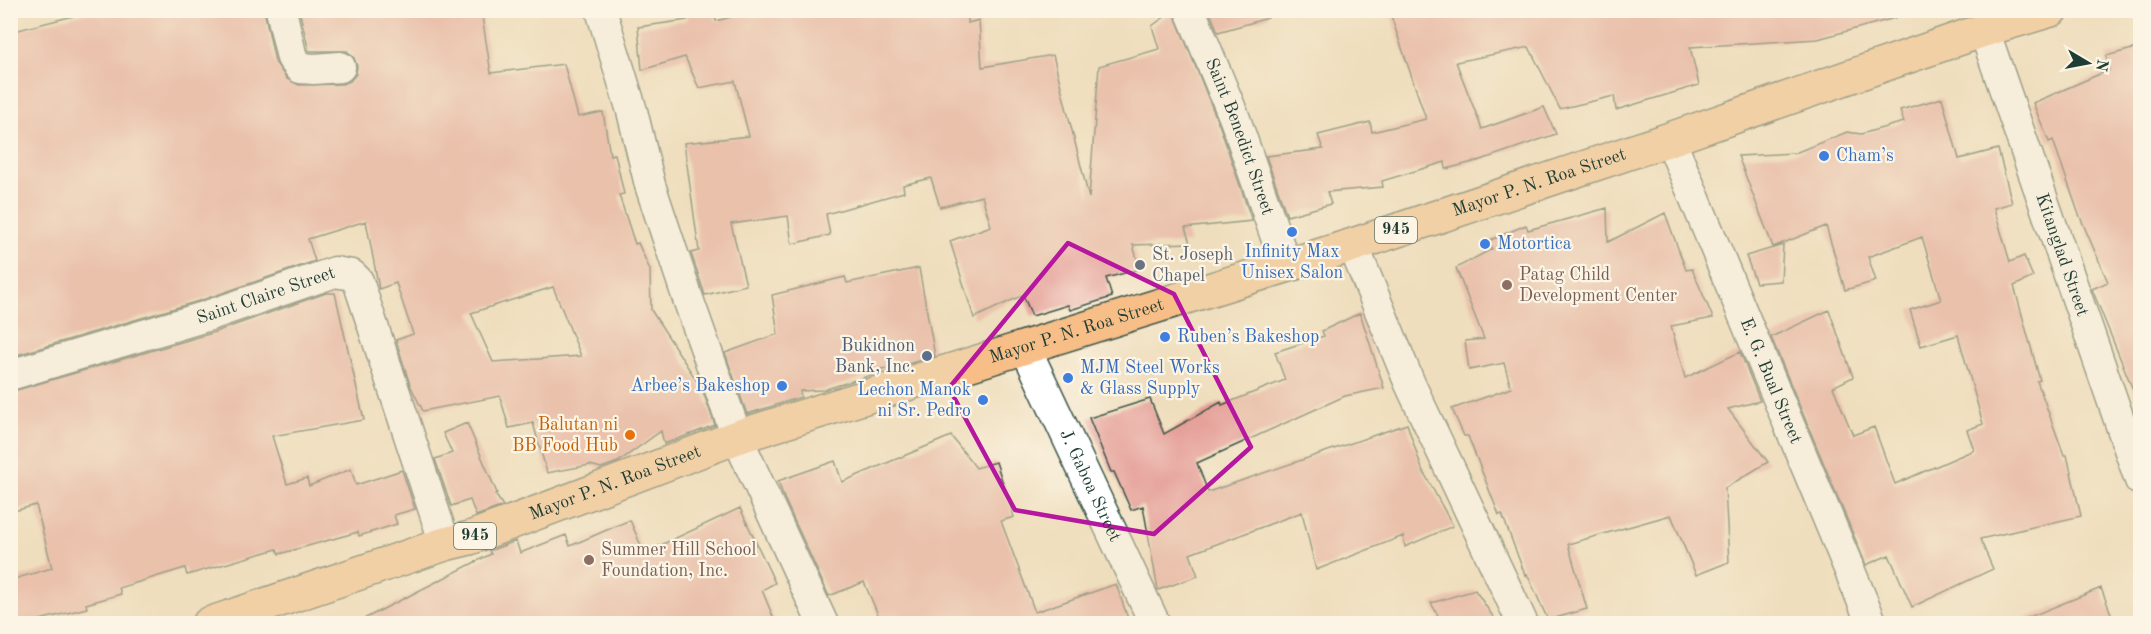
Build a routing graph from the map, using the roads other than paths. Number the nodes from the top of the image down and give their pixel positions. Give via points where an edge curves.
1 (281, 10) edge
2 (601, 10) edge
3 (1190, 10) edge
4 (2051, 10) edge
5 (1984, 30) junction
6 (340, 67) dead end
7 (1670, 139) junction
8 (1353, 245) junction
9 (1286, 266) junction
10 (1025, 347) junction
11 (10, 375) edge
12 (737, 437) junction
13 (2140, 480) edge
14 (445, 544) junction
15 (209, 624) edge
16 (823, 624) edge
17 (1155, 624) edge
18 (1523, 624) edge
19 (1872, 624) edge

1 - 6 street via 292,58 300,68
2 - 12 street via 650,185
3 - 9 street, Saint Benedict Street via 1235,119
4 - 5 main road, Mayor P. N. Roa Street / 945
5 - 7 main road, Mayor P. N. Roa Street / 945
5 - 13 street, Kitanglad Street
7 - 8 main road, Mayor P. N. Roa Street / 945
7 - 19 street, E. G. Bual Street
8 - 9 main road, Mayor P. N. Roa Street / 945
8 - 18 street via 1410,384
9 - 10 main road, Mayor P. N. Roa Street / 945
10 - 12 main road, Mayor P. N. Roa Street / 945
10 - 17 street, J. Gaboa Street
11 - 14 street, Saint Claire Street via 207,316 335,272 352,275
12 - 14 main road, Mayor P. N. Roa Street / 945
12 - 16 street
14 - 15 main road, Mayor P. N. Roa Street / 945

